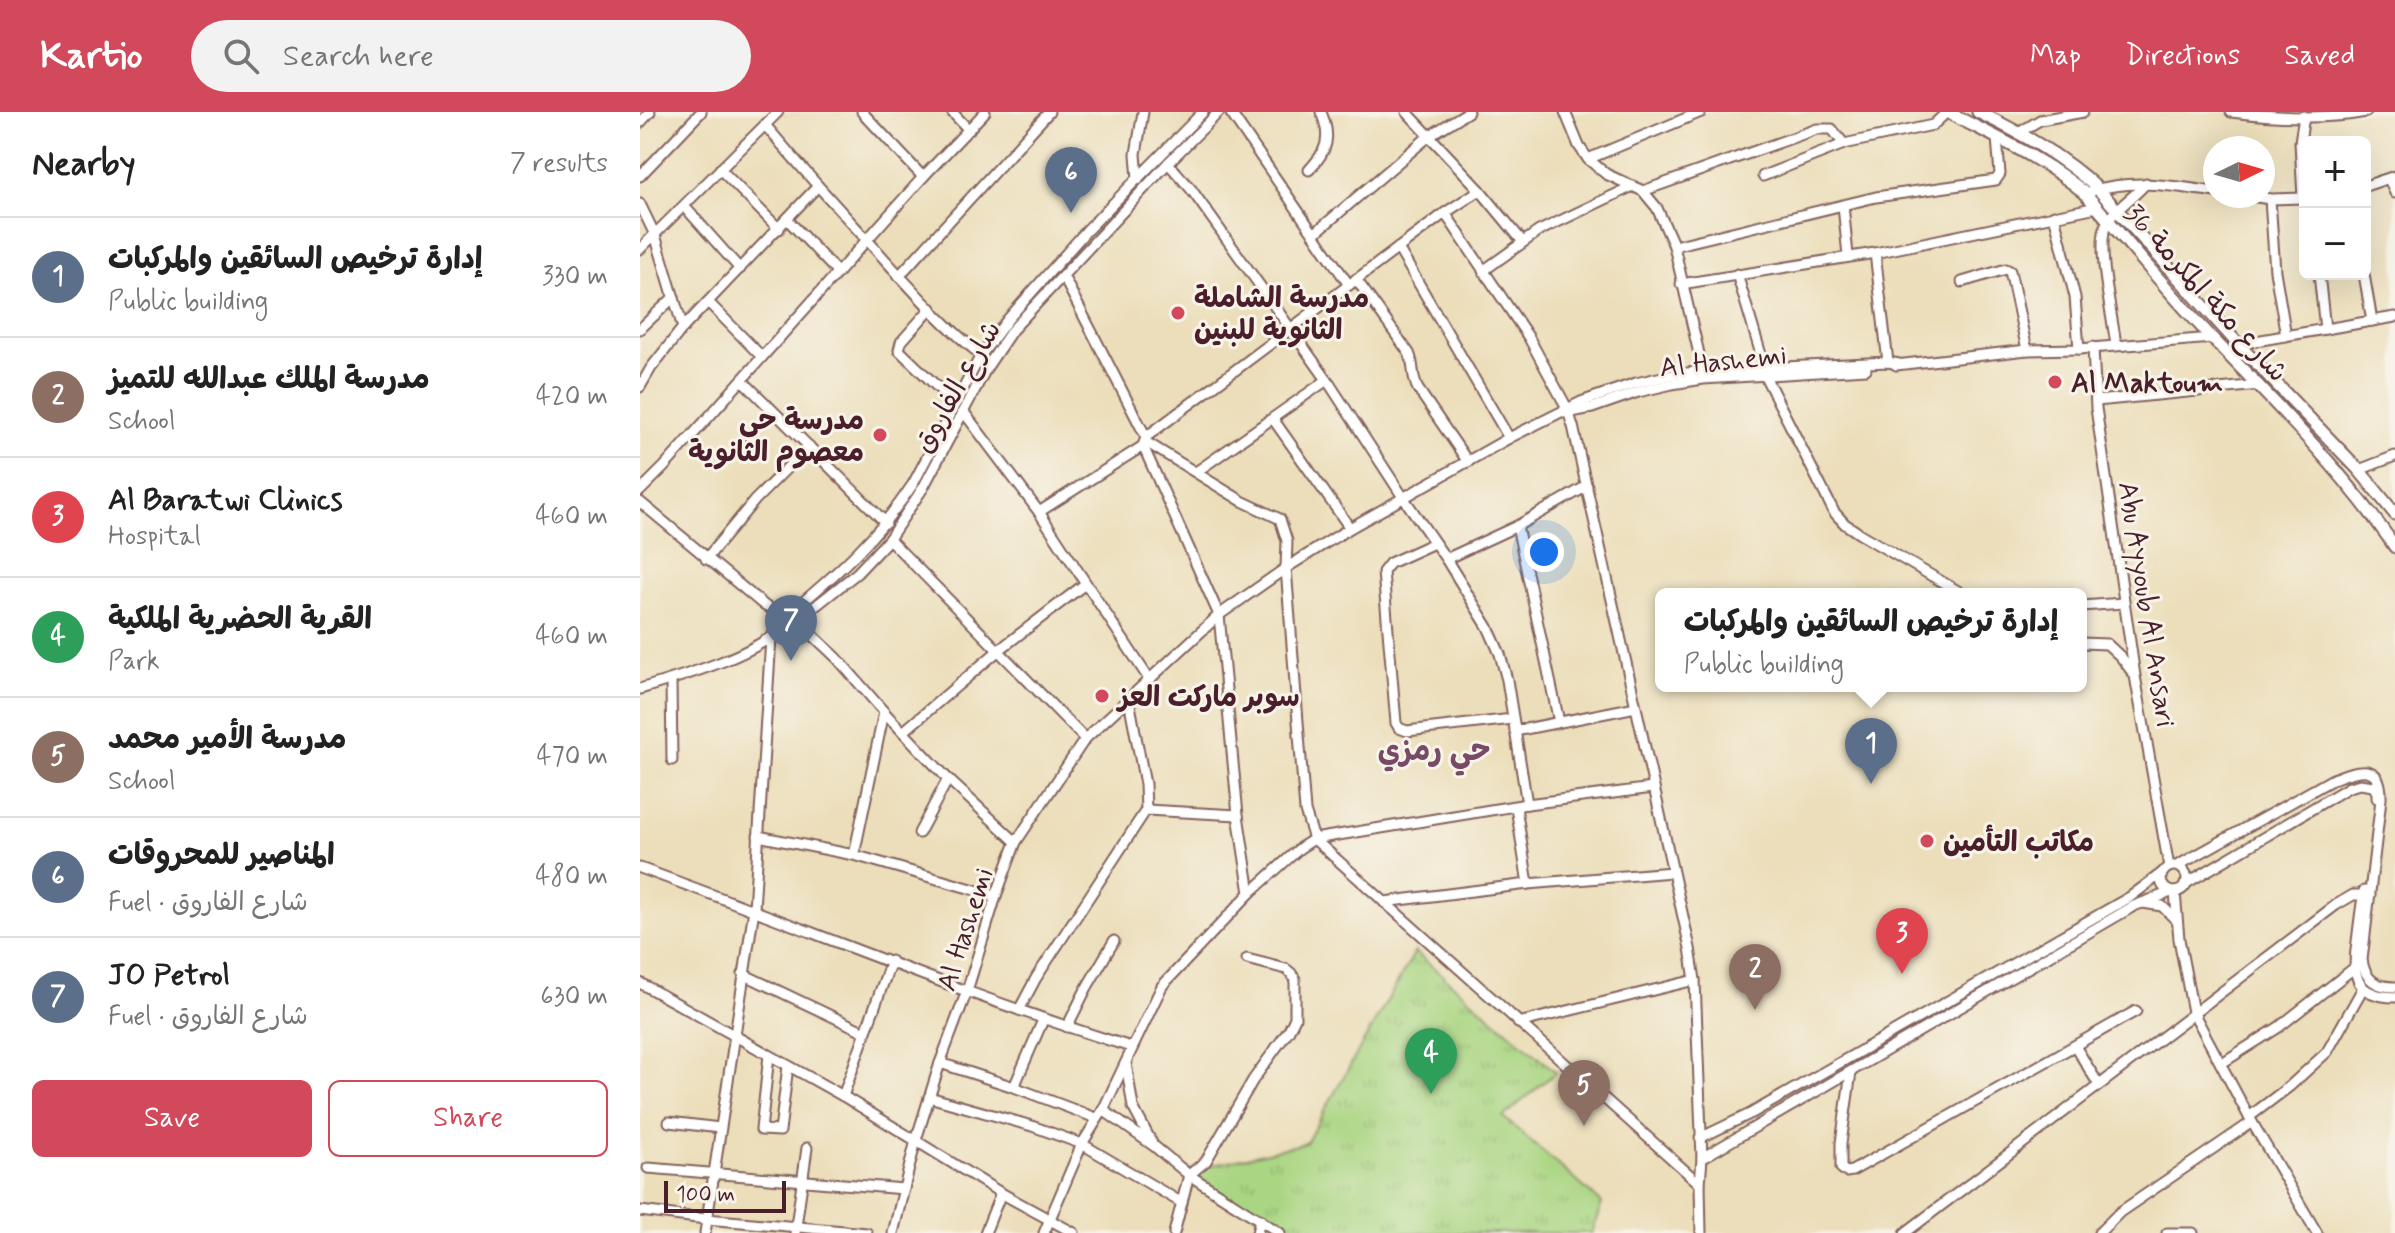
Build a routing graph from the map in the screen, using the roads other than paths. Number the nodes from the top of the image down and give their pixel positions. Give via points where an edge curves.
1 (650, 112) edge
2 (701, 112) edge
3 (778, 112) edge
4 (862, 112) edge
5 (952, 112) edge
6 (985, 112) edge
7 (1049, 112) edge
8 (1143, 112) edge
9 (1203, 112) edge
10 (1219, 112) edge
11 (1230, 112) edge
12 (1321, 112) edge
13 (1407, 112) edge
14 (1468, 112) edge
15 (1565, 112) edge
16 (1698, 112) edge
17 (1947, 112) edge
18 (1978, 112) edge
19 (2083, 112) edge
20 (2231, 112) edge
21 (2366, 112) edge
22 (2304, 116) junction
23 (640, 123) edge
24 (765, 125) junction
25 (969, 130) junction
26 (2020, 132) junction
27 (1429, 136) junction
28 (2301, 136) edge
29 (1997, 138) junction
30 (1844, 144) junction
31 (1588, 159) junction
32 (1168, 163) junction
33 (720, 169) junction
34 (1309, 170) dead end
35 (640, 176) edge
36 (1763, 176) dead end
37 (923, 177) junction
38 (2392, 178) edge
39 (1138, 179) junction
40 (2146, 183) junction
41 (2371, 184) edge
42 (817, 187) junction
43 (1638, 188) junction
44 (2098, 189) junction
45 (1480, 190) junction
46 (2203, 190) edge
47 (2085, 193) junction
48 (2395, 193) edge
49 (2299, 198) edge
50 (2275, 199) edge
51 (640, 204) edge
52 (1843, 205) junction
53 (684, 206) junction
54 (2097, 207) junction
55 (2271, 208) edge
56 (2119, 210) junction
57 (1445, 213) junction
58 (2054, 215) junction
59 (787, 219) junction
60 (2108, 220) junction
61 (779, 229) junction
62 (1087, 230) junction
63 (1314, 234) junction
64 (655, 235) junction
65 (1096, 239) junction
66 (867, 241) junction
67 (1523, 242) junction
68 (1674, 246) junction
69 (1398, 248) junction
70 (640, 249) edge
71 (1875, 253) junction
72 (1848, 256) junction
73 (740, 269) junction
74 (1483, 271) junction
75 (838, 273) junction
76 (1737, 274) junction
77 (899, 276) junction
78 (1063, 276) junction
79 (2320, 280) edge
80 (2365, 280) edge
81 (1352, 282) junction
82 (1962, 282) dead end
83 (1681, 284) junction
84 (674, 297) junction
85 (708, 302) junction
86 (931, 308) junction
87 (2395, 317) edge
88 (2372, 321) junction
89 (683, 328) junction
90 (640, 329) edge
91 (1289, 329) junction
92 (2325, 329) junction
93 (2286, 336) junction
94 (2212, 338) junction
95 (2238, 344) junction
96 (2116, 345) junction
97 (2093, 347) junction
98 (2079, 349) junction
99 (2027, 350) junction
100 (981, 355) junction
101 (762, 357) junction
102 (1894, 363) junction
103 (1703, 371) junction
104 (1765, 372) junction
105 (742, 380) junction
106 (1327, 380) junction
107 (2259, 385) junction
108 (1643, 386) junction
109 (640, 387) edge
110 (2096, 401) junction
111 (954, 403) junction
112 (963, 411) junction
113 (1566, 411) junction
114 (1273, 419) junction
115 (1509, 438) junction
116 (1145, 442) junction
117 (809, 446) junction
118 (2395, 456) edge
119 (1468, 462) junction
120 (2359, 470) junction
121 (1196, 472) junction
122 (1587, 486) junction
123 (640, 491) edge
124 (1403, 497) junction
125 (640, 502) edge
126 (1039, 512) junction
127 (2395, 514) edge
128 (886, 523) junction
129 (1517, 526) junction
130 (1350, 528) junction
131 (889, 539) junction
132 (1434, 543) junction
133 (2395, 547) edge
134 (706, 559) junction
135 (1446, 559) junction
136 (1286, 568) junction
137 (1085, 584) junction
138 (1953, 588) edge
139 (2124, 603) junction
140 (2087, 606) edge
141 (781, 614) junction
142 (1219, 615) junction
143 (800, 616) junction
144 (783, 626) junction
145 (771, 638) junction
146 (2087, 643) edge
147 (999, 650) junction
148 (2135, 676) junction
149 (1149, 679) junction
150 (671, 680) junction
151 (640, 689) edge
152 (1129, 700) junction
153 (1636, 707) junction
154 (884, 712) junction
155 (1513, 719) junction
156 (1559, 722) junction
157 (1515, 731) junction
158 (903, 732) junction
159 (1085, 739) junction
160 (672, 760) dead end
161 (948, 779) junction
162 (1653, 788) junction
163 (1527, 804) junction
164 (1516, 807) junction
165 (1146, 810) junction
166 (1238, 815) junction
167 (919, 833) dead end
168 (758, 836) junction
169 (1314, 839) junction
170 (1016, 842) junction
171 (854, 855) junction
172 (640, 868) edge
173 (2169, 869) junction
174 (1672, 872) junction
175 (1528, 884) junction
176 (2185, 884) junction
177 (2173, 892) junction
178 (1250, 893) junction
179 (2366, 894) junction
180 (996, 896) junction
181 (1384, 902) junction
182 (2140, 903) junction
183 (754, 909) junction
184 (2178, 922) junction
185 (1114, 941) dead end
186 (1247, 959) dead end
187 (891, 961) junction
188 (2354, 968) junction
189 (743, 974) junction
190 (1695, 980) junction
191 (640, 983) edge
192 (2395, 987) edge
193 (2363, 988) junction
194 (967, 991) junction
195 (2395, 997) edge
196 (1019, 1010) junction
197 (2136, 1011) dead end
198 (2193, 1012) junction
199 (1043, 1020) junction
200 (1518, 1023) junction
201 (1067, 1027) junction
202 (865, 1032) junction
203 (733, 1035) junction
204 (2075, 1046) junction
205 (1131, 1047) junction
206 (769, 1055) junction
207 (1126, 1062) junction
208 (940, 1063) junction
209 (2222, 1063) junction
210 (788, 1066) junction
211 (1851, 1072) junction
212 (2099, 1085) junction
213 (1014, 1087) junction
214 (843, 1096) junction
215 (929, 1097) junction
216 (1100, 1114) junction
217 (2251, 1119) junction
218 (669, 1122) dead end
219 (720, 1128) junction
220 (1700, 1138) junction
221 (916, 1140) junction
222 (1082, 1144) junction
223 (1154, 1146) junction
224 (807, 1148) dead end
225 (1702, 1158) junction
226 (648, 1168) dead end
227 (713, 1172) junction
228 (1189, 1175) junction
229 (802, 1181) junction
230 (1700, 1184) junction
231 (904, 1189) junction
232 (1001, 1193) junction
233 (1182, 1203) junction
234 (640, 1211) edge
235 (1050, 1218) junction
236 (706, 1219) junction
237 (1260, 1219) junction
238 (795, 1230) edge
239 (1908, 1232) edge
240 (705, 1233) edge
241 (867, 1233) edge
242 (893, 1233) edge
243 (985, 1233) edge
244 (1044, 1233) edge
245 (1074, 1233) edge
246 (1174, 1233) edge
247 (1257, 1233) edge
248 (1280, 1233) edge
249 (1701, 1233) edge
250 (2099, 1233) edge
251 (2167, 1233) edge
252 (2193, 1233) edge
253 (2317, 1233) edge

1 - 23 street
2 - 35 street
3 - 24 street
4 - 37 street
5 - 25 street
6 - 25 street
7 - 77 street
8 - 39 street
9 - 39 street, شارع الفاروق
10 - 32 street, شارع الفاروق
11 - 63 street
12 - 34 street via 1325,151
13 - 27 street
14 - 27 street
15 - 31 street
16 - 31 street
17 - 29 main road, شارع مكة المكرمة 36
17 - 30 street via 1933,125
18 - 26 main road, شارع مكة المكرمة 36
19 - 26 street via 2040,120
20 - 22 street
21 - 22 street
22 - 28 street
24 - 33 street
24 - 42 street
25 - 37 street
26 - 44 main road, شارع مكة المكرمة 36
27 - 45 street
27 - 63 street
29 - 47 main road, شارع مكة المكرمة 36
29 - 52 street via 1996,180
30 - 36 street
30 - 43 street via 1832,129 1817,129
31 - 43 street
32 - 65 street, شارع الفاروق
32 - 91 street
33 - 53 street
33 - 61 street
37 - 66 street
38 - 41 street
38 - 48 street
39 - 62 street, شارع الفاروق
40 - 44 street
40 - 46 street
40 - 56 street
42 - 59 street
42 - 66 street
43 - 67 street via 1570,215
43 - 68 street via 1657,208
44 - 47 street
44 - 56 main road, شارع مكة المكرمة 36
45 - 57 street
45 - 67 street
47 - 54 main road, شارع مكة المكرمة 36
49 - 50 street
51 - 64 street
52 - 68 street
52 - 72 street
53 - 64 street
53 - 73 street
54 - 58 street
54 - 60 main road, شارع مكة المكرمة 36
55 - 93 street
56 - 60 street
56 - 95 main road, شارع مكة المكرمة 36
57 - 69 street
57 - 74 street
58 - 71 street
58 - 98 street via 2075,297
59 - 61 street
59 - 75 street
60 - 94 main road, شارع مكة المكرمة 36
60 - 96 street via 2103,248
61 - 73 street
62 - 65 street
62 - 100 street, شارع الفاروق
63 - 81 street
64 - 70 street
64 - 84 street
65 - 78 street, شارع الفاروق
66 - 75 street
66 - 77 street
67 - 74 street
68 - 83 street
69 - 81 street
69 - 115 street
71 - 72 street
71 - 102 street
72 - 76 street
73 - 85 street
74 - 113 street via 1529,338
75 - 101 street
76 - 83 street
76 - 104 street
77 - 86 street
78 - 112 street, شارع الفاروق via 1012,330
78 - 116 street
79 - 92 street
80 - 88 street
81 - 91 street
81 - 119 street via 1409,353 1412,379
82 - 99 street via 2010,271
83 - 103 street
84 - 89 street
84 - 90 street
85 - 89 street
85 - 101 street
86 - 100 street
86 - 111 street via 898,348
87 - 88 street
88 - 92 street
89 - 109 street
91 - 106 street
91 - 116 street
92 - 93 street
93 - 95 street
94 - 96 street, Al Hashemi
94 - 107 main road, شارع مكة المكرمة 36
95 - 120 main road, شارع مكة المكرمة 36
96 - 97 street, Al Hashemi
97 - 98 street, Al Hashemi
97 - 110 street, Abu Ayyoub Al Ansari
98 - 99 street, Al Hashemi
99 - 102 street, Al Hashemi
100 - 111 street, شارع الفاروق
101 - 105 street
102 - 104 street, Al Hashemi
103 - 104 street, Al Hashemi
103 - 108 street, Al Hashemi
104 - 108 street, Al Hashemi
104 - 138 street via 1834,512 1860,534
105 - 117 street
105 - 123 street
106 - 114 street
106 - 124 street
107 - 110 street
107 - 133 main road, شارع مكة المكرمة 36 via 2367,506
108 - 113 street, Al Hashemi
110 - 139 street, Abu Ayyoub Al Ansari
111 - 128 street, شارع الفاروق via 913,484
112 - 126 street
112 - 131 street, شارع الفاروق
113 - 115 street, Al Hashemi
113 - 122 street
114 - 121 street
114 - 130 street
115 - 119 street, Al Hashemi
116 - 121 street
116 - 126 street
116 - 142 street
117 - 128 street
117 - 134 street
118 - 120 street
119 - 124 street, Al Hashemi
120 - 127 main road, شارع مكة المكرمة 36
121 - 136 street via 1280,519 1287,541
122 - 129 street
122 - 153 street
124 - 130 street, Al Hashemi
124 - 132 street
125 - 134 street
126 - 137 street
128 - 143 street, شارع الفاروق
129 - 135 street
129 - 156 street
130 - 136 street, Al Hashemi
131 - 143 street, شارع الفاروق via 857,573
131 - 147 street
132 - 135 street
132 - 155 street via 1390,563 1383,572 1396,723 1407,731
134 - 141 street
135 - 155 street via 1495,640
136 - 142 street, Al Hashemi
136 - 169 street via 1305,811
137 - 147 street
137 - 149 street
139 - 140 street
139 - 148 street, Abu Ayyoub Al Ansari
141 - 143 street via 787,608
141 - 144 street
142 - 149 street, Al Hashemi
142 - 166 street
143 - 144 street via 795,630
143 - 154 street
144 - 145 street
145 - 150 street
145 - 168 street
146 - 148 street via 2107,644
147 - 158 street
147 - 159 street
148 - 173 street, Abu Ayyoub Al Ansari
149 - 152 street, Al Hashemi
150 - 151 street
150 - 160 street
152 - 159 street, Al Hashemi
152 - 165 street
153 - 156 street
153 - 162 street
154 - 158 street
154 - 171 street
155 - 157 street
156 - 157 street
157 - 163 street
158 - 161 street
159 - 170 street, Al Hashemi
161 - 167 street
161 - 170 street
162 - 163 street
162 - 174 street
163 - 164 street
164 - 169 street
164 - 175 street
165 - 166 street
165 - 196 street
166 - 178 street
168 - 171 street
168 - 183 street
169 - 178 street
169 - 181 street
170 - 180 street, Al Hashemi
171 - 180 street
172 - 183 street
173 - 176 street via 2184,872
173 - 177 street via 2163,886
173 - 179 street via 2333,779 2368,771 2382,787
173 - 220 street via 2130,897
174 - 175 street
174 - 190 street
175 - 181 street
176 - 177 street
176 - 179 street via 2321,801 2368,784 2377,792
177 - 182 street
177 - 184 street
178 - 205 street via 1166,979
179 - 188 street
179 - 192 street via 2362,966 2373,983
179 - 198 street via 2336,905
180 - 194 street, Al Hashemi
181 - 200 street
182 - 184 street via 2162,906
182 - 211 street
183 - 187 street
183 - 189 street
184 - 198 street
185 - 201 street
186 - 228 street via 1291,973 1295,1018 1206,1161
187 - 194 street
187 - 202 street
188 - 193 street
188 - 209 street via 2268,1035
189 - 202 street
189 - 203 street
190 - 200 street
190 - 220 street
191 - 203 street
193 - 195 street
193 - 217 street via 2327,1052
194 - 196 street
194 - 208 street, Al Hashemi
196 - 199 street
197 - 204 street
198 - 209 street
198 - 212 street
199 - 201 street
199 - 213 street
200 - 230 street
201 - 205 street
202 - 214 street
203 - 206 street
203 - 219 street
204 - 211 street via 1846,1172 1841,1168 1841,1143
204 - 212 street
205 - 207 street
206 - 210 street
206 - 210 street via 761,1130 780,1131
207 - 216 street
207 - 223 street via 1133,1107
208 - 213 street
208 - 215 street, Al Hashemi
209 - 217 street
210 - 214 street
211 - 225 street
212 - 239 street
213 - 216 street
214 - 221 street
215 - 221 street, Al Hashemi
215 - 222 street
216 - 222 street
216 - 223 street
217 - 250 street via 2120,1212
217 - 253 street
218 - 219 street
219 - 227 street
220 - 225 street
221 - 231 street, Al Hashemi
221 - 232 street
222 - 233 street
222 - 235 street
223 - 228 street
224 - 229 street
225 - 230 street
226 - 227 street
227 - 229 street
227 - 236 street
228 - 233 street
228 - 237 street
229 - 231 street
229 - 238 street
230 - 249 street
231 - 242 street, Al Hashemi
232 - 235 street
232 - 243 street
233 - 246 street
234 - 236 street
235 - 244 street
235 - 245 street
236 - 238 street
236 - 240 street
237 - 247 street
237 - 248 street
238 - 241 street
251 - 252 street

